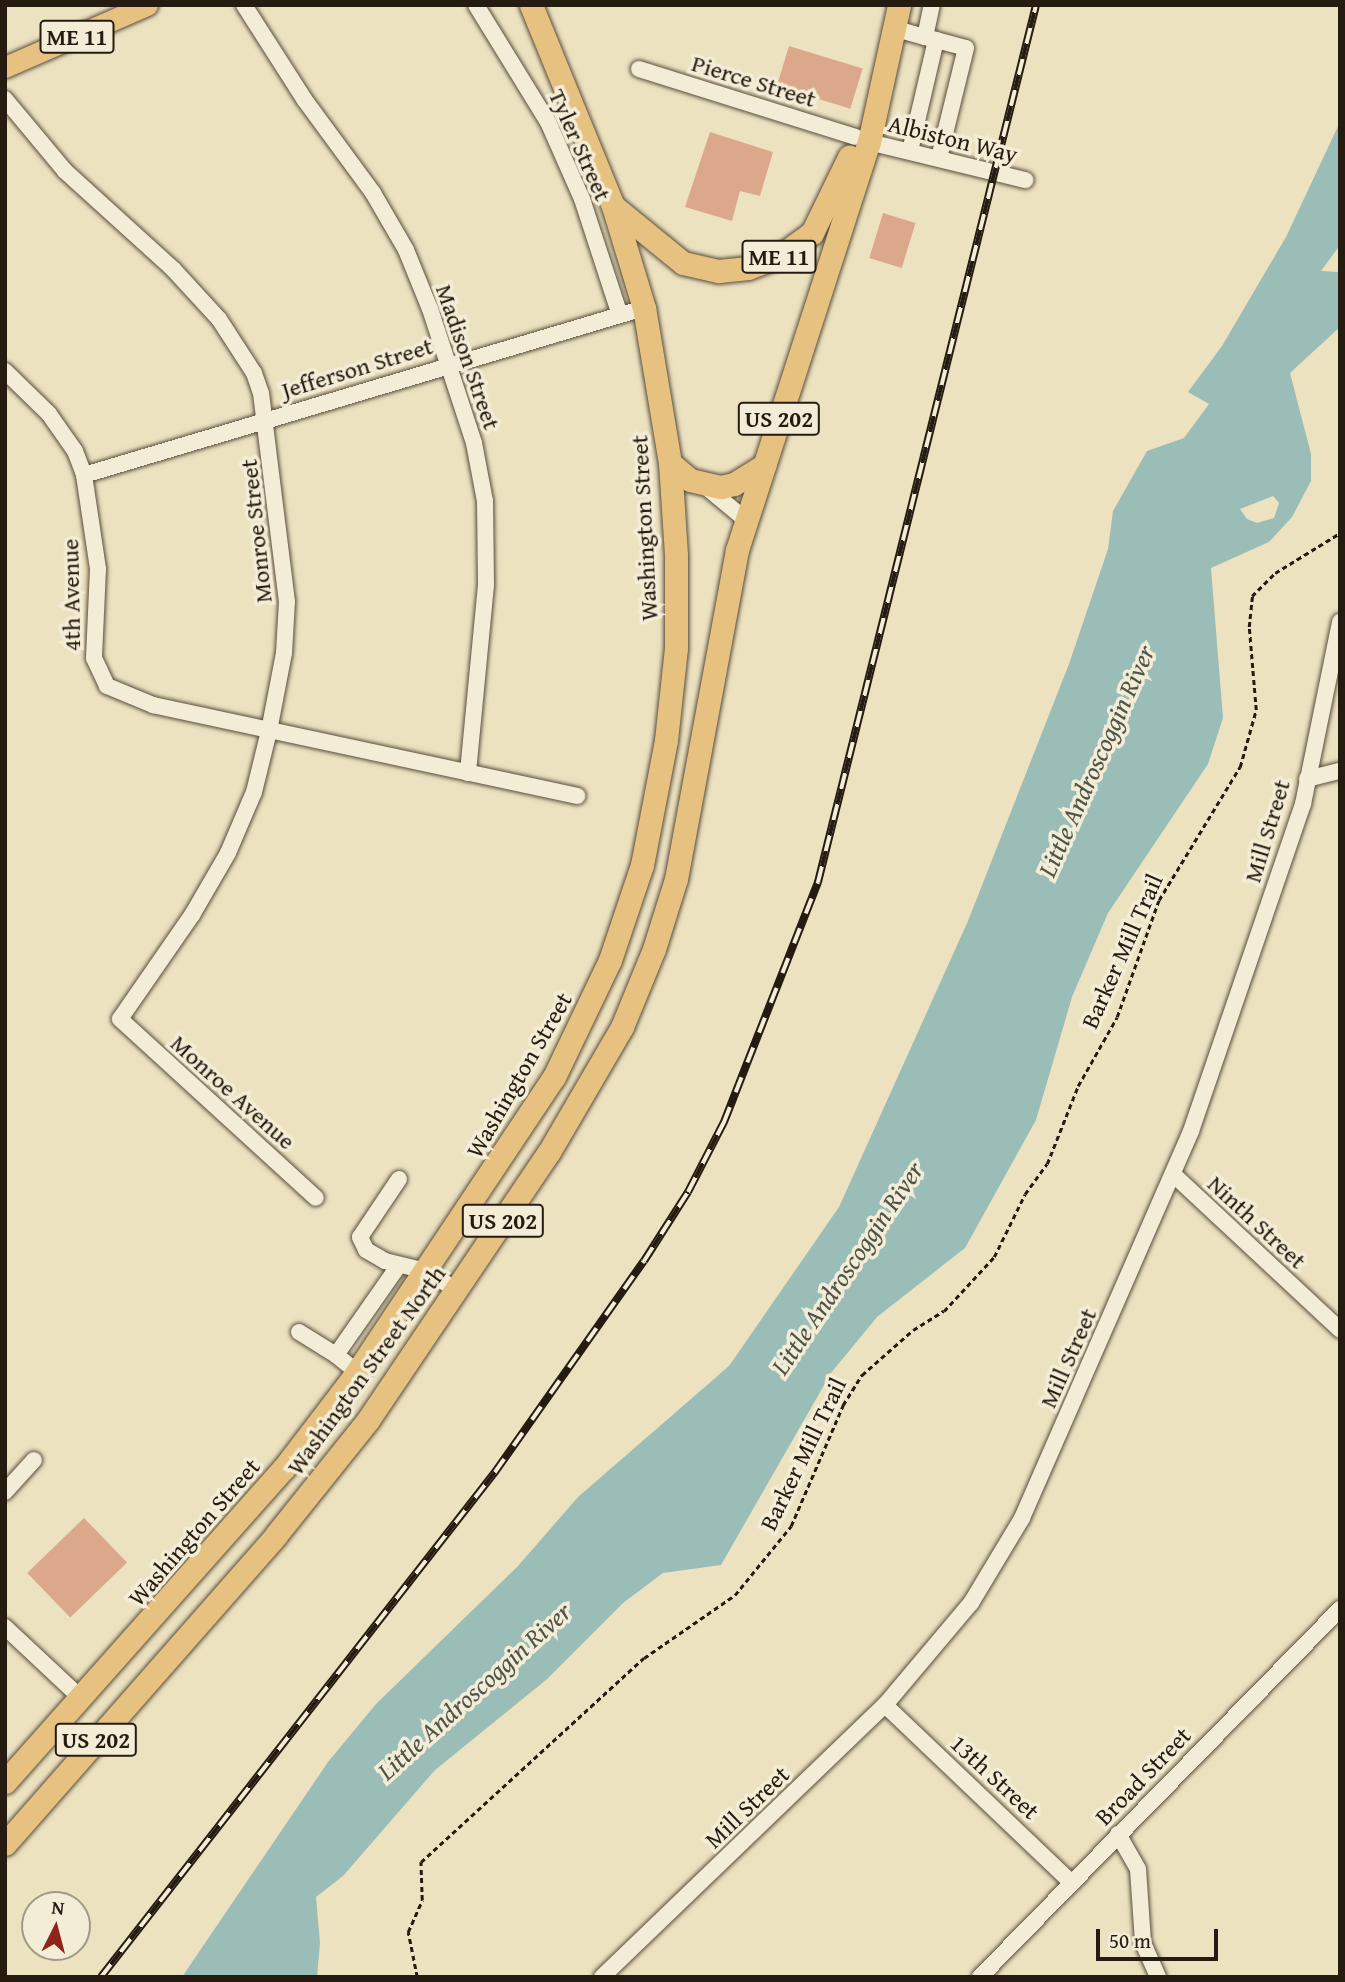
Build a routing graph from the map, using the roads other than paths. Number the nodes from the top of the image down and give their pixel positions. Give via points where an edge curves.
1 (147, 5) edge
2 (244, 5) edge
3 (476, 5) edge
4 (531, 5) edge
5 (899, 5) edge
6 (932, 5) edge
7 (893, 28) junction
8 (930, 38) junction
9 (5, 67) edge
10 (639, 69) dead end
11 (5, 99) edge
12 (862, 139) junction
13 (910, 151) junction
14 (939, 158) junction
15 (1026, 180) dead end
16 (613, 206) junction
17 (644, 308) junction
18 (620, 315) junction
19 (449, 364) junction
20 (5, 371) edge
21 (268, 419) junction
22 (670, 463) junction
23 (764, 465) junction
24 (84, 475) junction
25 (705, 486) junction
26 (746, 520) junction
27 (1340, 622) edge
28 (269, 731) junction
29 (1340, 771) edge
30 (468, 773) junction
31 (1307, 779) junction
32 (577, 796) dead end
33 (120, 1019) joint
34 (1174, 1175) junction
35 (398, 1179) dead end
36 (316, 1199) dead end
37 (399, 1265) junction
38 (426, 1271) junction
39 (456, 1290) junction
40 (1340, 1330) edge
41 (299, 1332) dead end
42 (336, 1354) junction
43 (357, 1372) junction
44 (34, 1460) dead end
45 (5, 1492) edge
46 (1340, 1609) edge
47 (5, 1627) edge
48 (81, 1698) junction
49 (885, 1705) junction
50 (5, 1782) edge
51 (1118, 1834) junction
52 (5, 1844) edge
53 (1072, 1883) junction
54 (601, 1977) edge
55 (980, 1977) edge
56 (1158, 1977) edge

1 - 9 main road, ME 11
2 - 19 street, Madison Street via 304,99 385,211 416,274
3 - 18 street, Tyler Street via 548,122 582,199
4 - 16 highway, Washington Street / US 202
5 - 7 highway
6 - 8 street
7 - 8 street
7 - 12 highway, ME 11
8 - 13 street
8 - 14 street via 966,48
10 - 12 street, Pierce Street
11 - 21 street, Monroe Street via 65,171 173,269 219,319 254,373
12 - 13 street, Albiston Way
12 - 16 highway, ME 11 via 812,233 795,247 757,265 719,271 683,263
12 - 23 highway, US 202
13 - 14 street, Albiston Way
14 - 15 street, Albiston Way
16 - 17 highway, Washington Street / US 202
17 - 18 street, Jefferson Street
17 - 22 highway, Washington Street / US 202
18 - 19 street, Jefferson Street
19 - 21 street, Jefferson Street
19 - 30 street, Madison Street via 482,478 486,527 484,616
20 - 24 street, 4th Avenue via 49,414 75,451
21 - 24 street, Jefferson Street
21 - 28 street, Monroe Street via 288,601 284,653
22 - 25 highway
22 - 38 highway, Washington Street / US 202 via 676,648 665,752 642,865 580,1030 515,1140
23 - 25 highway via 734,484
23 - 26 highway, US 202
24 - 28 street, 4th Avenue via 98,569 93,646 102,678 134,700
25 - 26 street
26 - 39 highway, Washington Street North / US 202 via 723,611 676,879 654,949 622,1027 549,1152
27 - 31 street, Mill Street
28 - 30 street
28 - 33 street, Monroe Street via 254,792 228,853 192,915
29 - 31 street
30 - 32 street
31 - 34 street, Mill Street via 1287,854
33 - 36 street, Monroe Avenue
34 - 40 street, Ninth Street
34 - 49 street, Mill Street via 1022,1518 971,1603
35 - 37 street via 360,1237 366,1250
37 - 38 street
37 - 42 street
38 - 39 street
38 - 43 highway, Washington Street / US 202
39 - 52 highway, Washington Street North / US 202 via 312,1491
41 - 42 street
42 - 43 street
43 - 48 highway, Washington Street / US 202 via 284,1468
44 - 45 street
46 - 51 street, Broad Street
47 - 48 street
48 - 50 highway, Washington Street / US 202
49 - 53 street, 13th Street
49 - 54 street, Mill Street
51 - 53 street, Broad Street
51 - 56 street via 1138,1869 1143,1943
53 - 55 street, Broad Street

